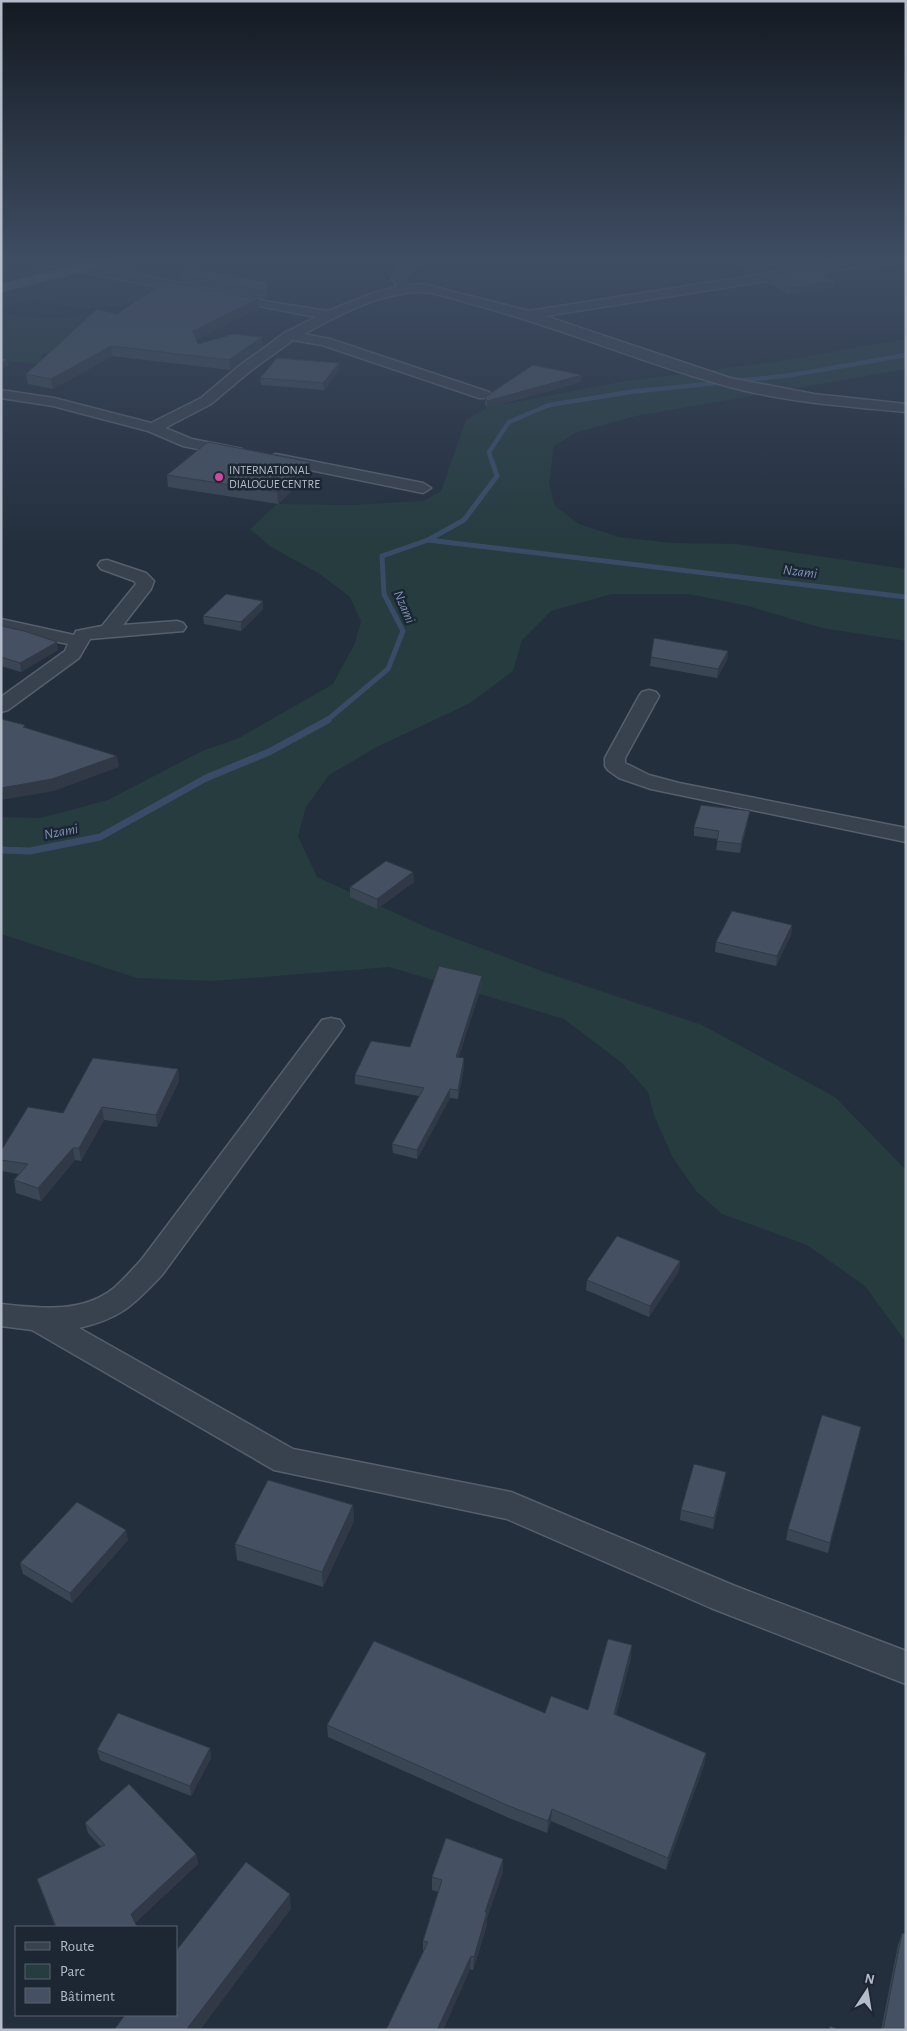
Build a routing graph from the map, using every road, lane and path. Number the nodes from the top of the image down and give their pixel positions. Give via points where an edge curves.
1 (264, 355) edge
2 (363, 355) edge
3 (646, 355) edge
4 (1, 394) edge
5 (484, 395) edge
6 (906, 408) edge
7 (153, 428) junction
8 (423, 488) dead end
9 (107, 565) dead end
10 (1, 624) edge
11 (176, 628) dead end
12 (108, 631) junction
13 (78, 641) junction
14 (649, 696) dead end
15 (1, 706) edge
16 (906, 835) edge
17 (331, 1026) dead end
18 (1, 1315) edge
19 (40, 1320) junction
20 (906, 1668) edge

1 - 7 street via 206,401
2 - 5 street
3 - 6 street via 727,382 814,398
4 - 7 street via 54,402
7 - 8 street via 188,443
9 - 12 street via 145,581
10 - 13 street
11 - 12 street
12 - 13 street via 88,633
13 - 15 street via 72,654
14 - 16 street via 615,758 616,766 624,773 688,792
17 - 19 street via 152,1267 122,1298 101,1311 74,1318
18 - 19 street
19 - 20 street via 286,1461 511,1506 723,1597

